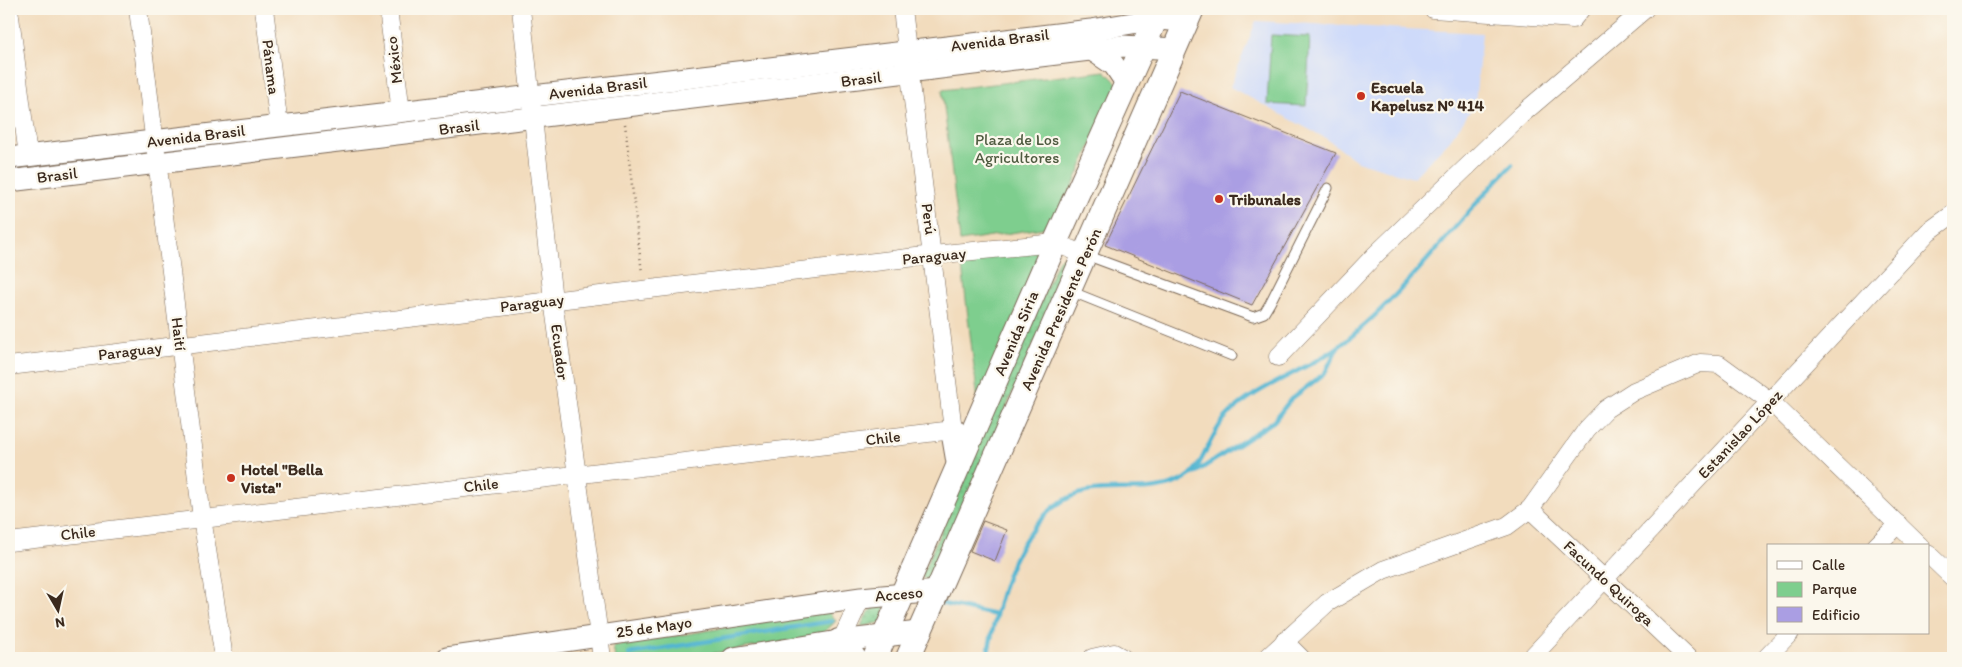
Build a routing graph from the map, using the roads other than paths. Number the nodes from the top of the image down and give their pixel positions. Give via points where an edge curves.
1 (9, 9) edge
2 (138, 9) edge
3 (264, 9) edge
4 (388, 9) edge
5 (522, 9) edge
6 (902, 9) edge
7 (1432, 9) edge
8 (1645, 9) edge
9 (1477, 11) edge
10 (1158, 14) edge
11 (1577, 14) edge
12 (1189, 15) edge
13 (1126, 16) edge
14 (1144, 48) junction
15 (1175, 49) junction
16 (1092, 50) junction
17 (907, 51) junction
18 (910, 73) junction
19 (1126, 84) junction
20 (532, 96) junction
21 (401, 112) junction
22 (534, 119) junction
23 (279, 126) junction
24 (156, 151) junction
25 (18, 157) edge
26 (9, 181) edge
27 (1328, 188) dead end
28 (1953, 214) edge
29 (1055, 243) junction
30 (933, 255) junction
31 (1086, 255) junction
32 (1070, 291) junction
33 (554, 300) junction
34 (180, 345) junction
35 (1232, 356) dead end
36 (1278, 357) dead end
37 (9, 366) edge
38 (1770, 401) junction
39 (953, 430) junction
40 (959, 465) junction
41 (576, 474) junction
42 (1530, 509) junction
43 (202, 518) junction
44 (1898, 524) junction
45 (9, 542) edge
46 (1878, 544) edge
47 (1918, 544) edge
48 (1930, 556) edge
49 (1604, 578) junction
50 (1953, 578) edge
51 (903, 594) junction
52 (861, 598) junction
53 (933, 600) junction
54 (919, 632) junction
55 (1789, 634) edge
56 (886, 635) junction
57 (1284, 641) junction
58 (600, 647) edge
59 (842, 653) edge
60 (224, 658) edge
61 (447, 658) edge
62 (733, 658) edge
63 (875, 658) edge
64 (908, 658) edge
65 (1092, 658) edge
66 (1123, 658) edge
67 (1267, 658) edge
68 (1301, 658) edge
69 (1531, 658) edge
70 (1688, 658) edge
71 (1766, 658) edge

1 - 25 street
2 - 24 street, Haití
3 - 23 street, Pánama
4 - 21 street, México
5 - 20 street, Ecuador
6 - 17 street, Perú
7 - 9 street
8 - 36 street via 1514,122 1376,254
9 - 11 street
10 - 12 street, Avenida Brasil
10 - 13 street, Avenida Brasil
10 - 14 main road, Avenida Siria
12 - 15 main road, Avenida Presidente Perón
13 - 17 street, Avenida Brasil via 1091,30
14 - 15 street, Avenida Brasil
14 - 16 street, Avenida Brasil via 1123,46
14 - 19 main road, Avenida Siria
15 - 31 main road, Avenida Presidente Perón
16 - 18 street, Avenida Brasil
16 - 19 street via 1114,64
17 - 18 street, Perú
17 - 20 street, Avenida Brasil
18 - 22 street, Brasil
18 - 30 street, Perú
19 - 29 main road, Avenida Siria
20 - 21 street, Avenida Brasil
20 - 22 street, Ecuador
21 - 23 street, Avenida Brasil
22 - 24 street, Brasil
22 - 33 street, Ecuador
23 - 24 street, Avenida Brasil
24 - 25 street, Avenida Brasil
24 - 26 street, Brasil
24 - 34 street, Haití
27 - 31 lane via 1270,303 1264,313 1253,317
28 - 38 street, Estanislao López via 1928,232
29 - 30 street, Paraguay
29 - 31 street
29 - 40 main road, Avenida Siria
30 - 33 street, Paraguay
30 - 39 street, Perú
31 - 32 main road, Avenida Presidente Perón
32 - 35 lane
32 - 53 main road, Avenida Presidente Perón
33 - 34 street, Paraguay
33 - 41 street, Ecuador
34 - 37 street, Paraguay
34 - 43 street, Haití
38 - 42 street via 1719,364 1700,363 1634,391 1606,409 1578,441
38 - 44 street
38 - 49 street, Estanislao López
39 - 40 main road
39 - 41 street, Chile
40 - 51 main road, Avenida Siria
41 - 43 street, Chile
41 - 58 street, Ecuador
42 - 49 street, Facundo Quiroga
42 - 57 street via 1507,526 1384,570 1327,603
43 - 45 street, Chile
43 - 60 street, Haití
44 - 46 street
44 - 47 street
48 - 50 street
49 - 69 street, Estanislao López
49 - 70 street, Facundo Quiroga
51 - 52 street, Acceso
51 - 53 street, Acceso
51 - 56 main road, Avenida Siria
52 - 58 street, 25 de Mayo
52 - 59 street
53 - 54 main road
54 - 56 street
54 - 64 main road
55 - 71 street
56 - 59 street
56 - 63 main road, Avenida Siria
57 - 67 street
57 - 68 street
58 - 61 street, 25 de Mayo
59 - 62 street
65 - 66 street via 1114,653

